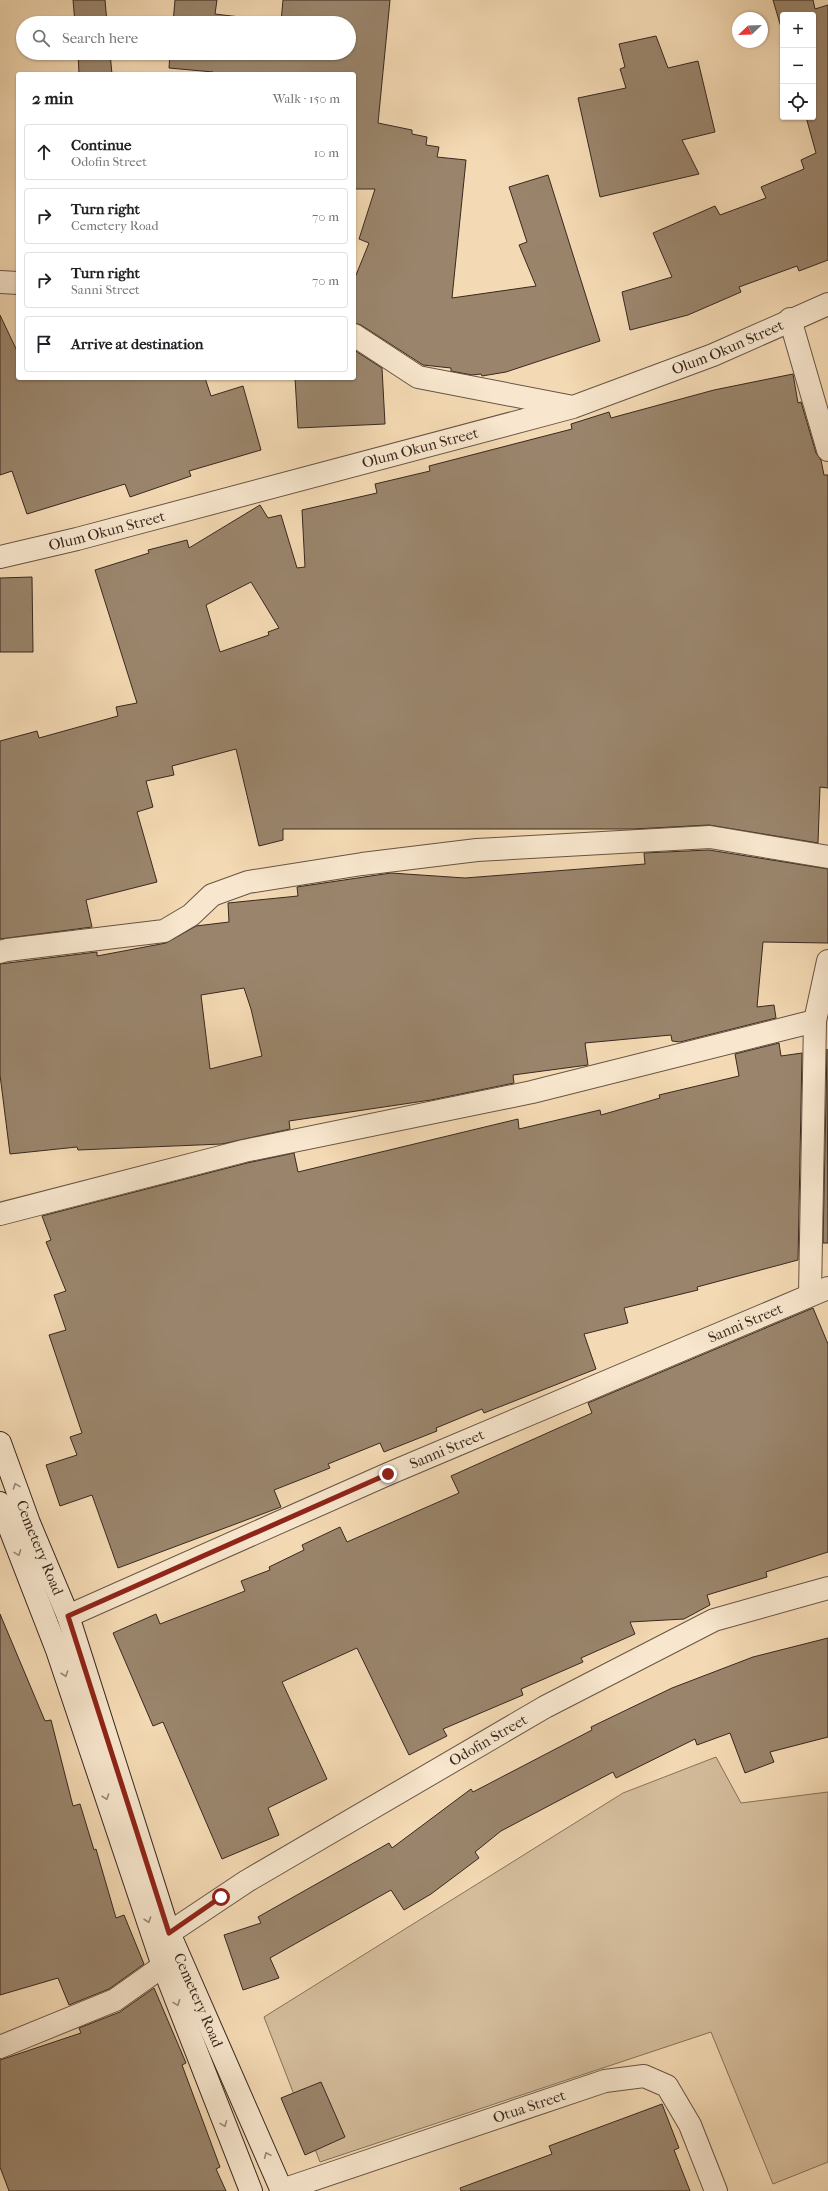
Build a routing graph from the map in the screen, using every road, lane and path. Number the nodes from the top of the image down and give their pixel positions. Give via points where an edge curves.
1 (0, 282) edge
2 (16, 283) edge
3 (828, 304) edge
4 (790, 320) junction
5 (356, 336) edge
6 (573, 407) junction
7 (828, 450) edge
8 (0, 556) edge
9 (828, 857) edge
10 (0, 952) edge
11 (828, 961) edge
12 (815, 1021) junction
13 (0, 1214) edge
14 (819, 1291) edge
15 (0, 1443) edge
16 (0, 1503) edge
17 (828, 1588) edge
18 (68, 1616) junction
19 (169, 1933) junction
20 (163, 1966) junction
21 (0, 2047) edge
22 (251, 2191) edge
23 (282, 2191) edge
24 (716, 2191) edge

1 - 2 street
3 - 4 street, Olum Okun Street
4 - 6 street, Olum Okun Street via 713,355
4 - 7 street
5 - 6 street via 418,377
6 - 8 street, Olum Okun Street via 77,539
9 - 10 street via 710,837 477,850 362,864 248,882 212,895 191,915 164,931
11 - 12 street
12 - 13 street via 532,1092 244,1151
12 - 14 street
14 - 18 street, Sanni Street via 388,1474
18 -> 15 street, Cemetery Road via 29,1523
16 -> 20 street, Cemetery Road via 57,1650
17 - 19 street, Odofin Street via 714,1620 545,1706 247,1880
18 - 19 street, Cemetery Road
23 -> 19 street, Cemetery Road
20 - 21 street via 115,2000
20 -> 22 street, Cemetery Road
23 - 24 street, Otua Street via 605,2081 644,2076 667,2086 690,2125

